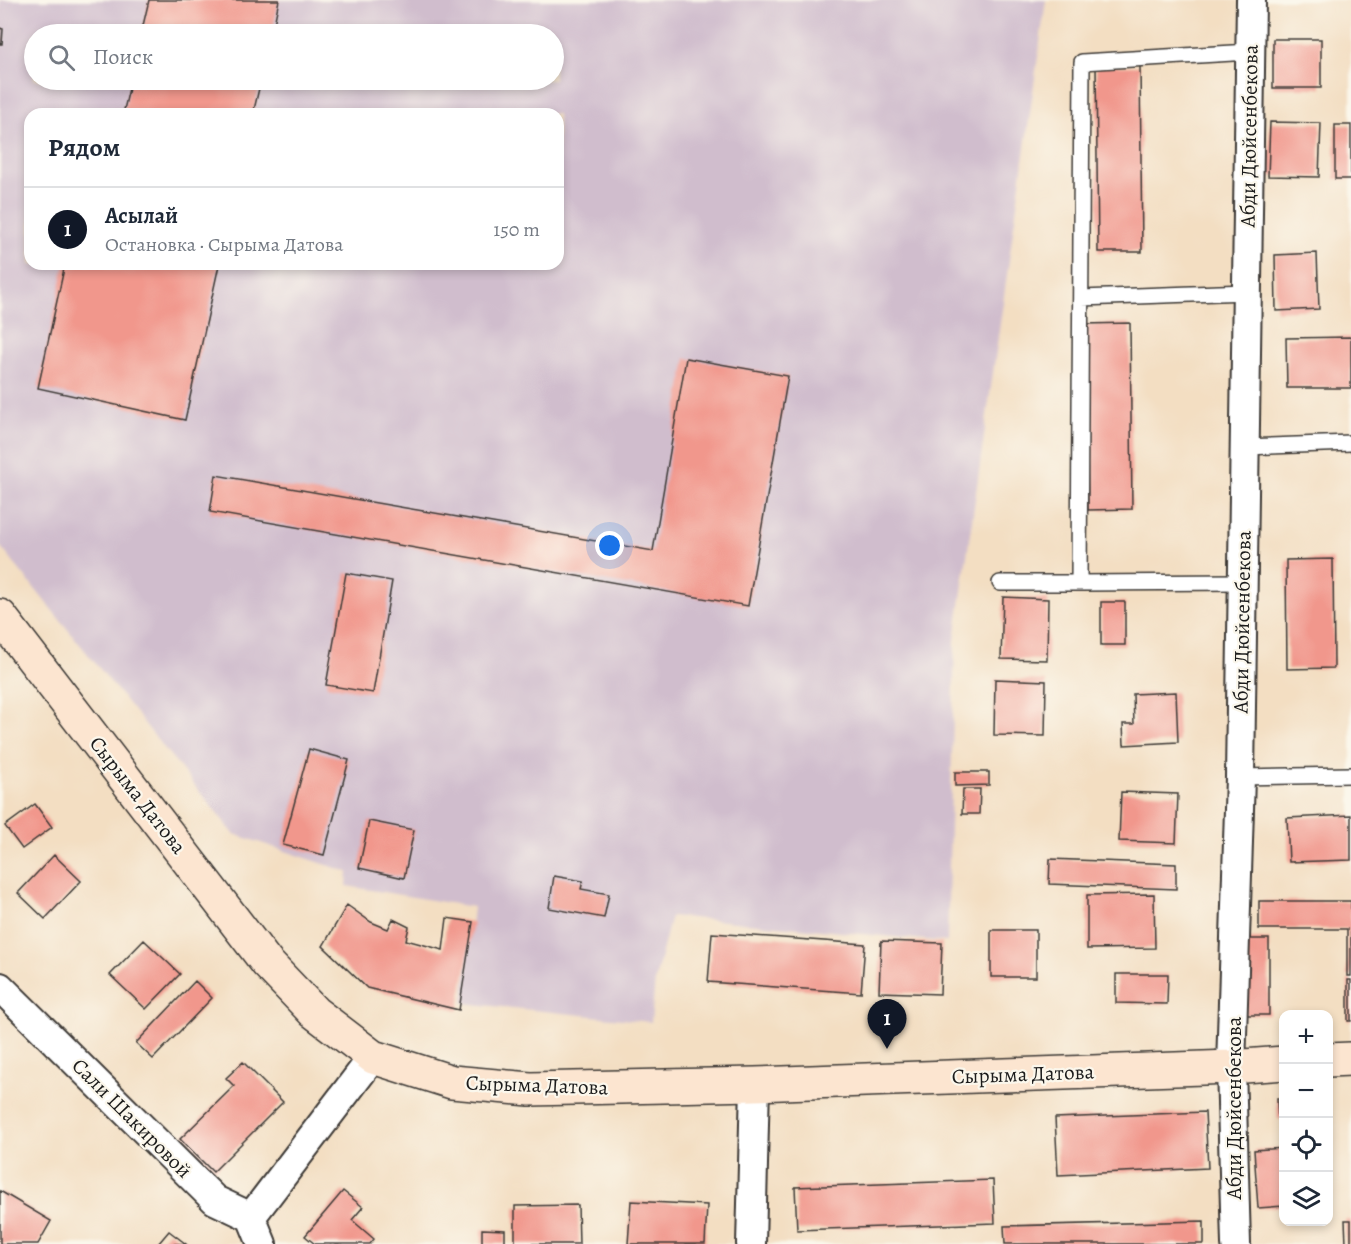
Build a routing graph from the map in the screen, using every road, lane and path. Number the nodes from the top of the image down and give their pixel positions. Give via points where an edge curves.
1 (1251, 0) edge
2 (1250, 52) junction
3 (1247, 292) junction
4 (1081, 298) junction
5 (1351, 443) edge
6 (1245, 447) junction
7 (1243, 582) junction
8 (1000, 584) dead end
9 (1079, 584) junction
10 (0, 616) edge
11 (1351, 775) edge
12 (1240, 777) junction
13 (0, 987) edge
14 (373, 1057) junction
15 (1351, 1059) edge
16 (1333, 1060) edge
17 (1279, 1063) edge
18 (1231, 1067) junction
19 (755, 1084) junction
20 (251, 1217) junction
21 (262, 1244) edge
22 (752, 1244) edge
23 (1236, 1244) edge

1 - 2 street, Абди Дюйсенбекова
2 - 3 street, Абди Дюйсенбекова
2 - 4 lane via 1082,62
3 - 4 lane
3 - 6 street, Абди Дюйсенбекова
4 - 9 lane
5 - 6 lane
6 - 7 street, Абди Дюйсенбекова
7 - 9 lane
7 - 12 street, Абди Дюйсенбекова
8 - 9 lane
10 - 14 street, Сырыма Датова via 267,963 314,1012
11 - 12 lane
12 - 18 street, Абди Дюйсенбекова
13 - 20 street, Сали Шакировой via 215,1200
14 - 19 street, Сырыма Датова via 452,1082 530,1089
14 - 20 street
15 - 16 street
17 - 18 street, Сырыма Датова
18 - 19 street, Сырыма Датова
18 - 23 street, Абди Дюйсенбекова
19 - 22 street
20 - 21 street

